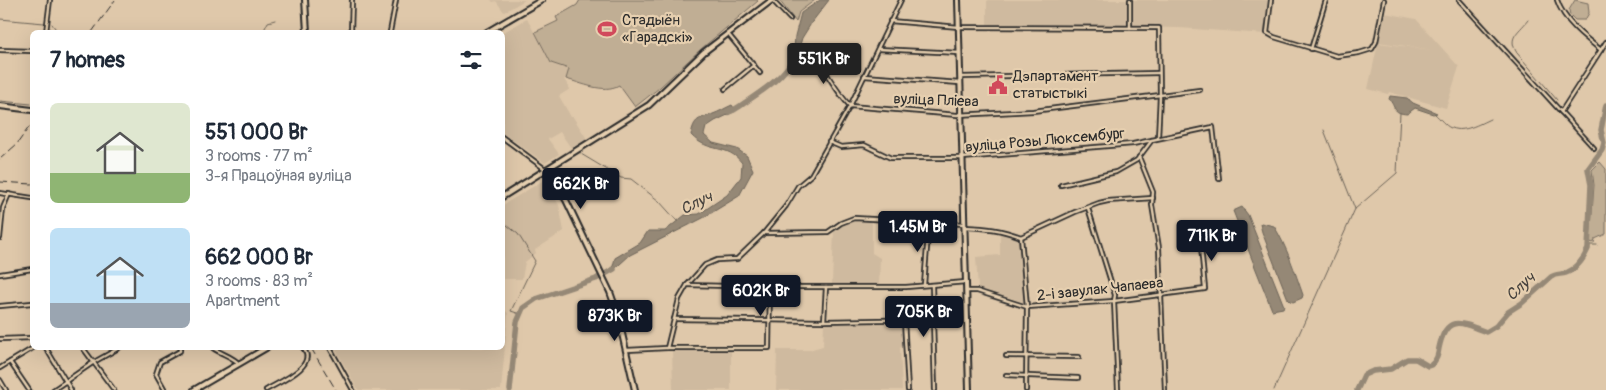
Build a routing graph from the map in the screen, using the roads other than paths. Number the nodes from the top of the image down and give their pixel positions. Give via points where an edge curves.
1 (50, 0) edge
2 (305, 0) edge
3 (352, 0) edge
4 (396, 0) edge
5 (541, 0) edge
6 (772, 0) edge
7 (901, 0) edge
8 (958, 0) edge
9 (1130, 0) edge
10 (1271, 0) edge
11 (1326, 0) edge
12 (1384, 0) edge
13 (1459, 0) edge
14 (1557, 0) edge
15 (790, 19) dead end
16 (890, 21) junction
17 (959, 27) junction
18 (1130, 28) junction
19 (46, 30) edge
20 (307, 30) edge
21 (351, 30) edge
22 (390, 30) edge
23 (490, 30) edge
24 (728, 34) junction
25 (1606, 42) edge
26 (1312, 48) junction
27 (878, 49) junction
28 (0, 50) edge
29 (1601, 50) junction
30 (30, 52) edge
31 (813, 52) dead end
32 (960, 53) junction
33 (754, 65) junction
34 (760, 73) dead end
35 (1159, 73) junction
36 (864, 76) junction
37 (960, 77) junction
38 (960, 83) junction
39 (725, 89) dead end
40 (1200, 90) dead end
41 (1160, 95) junction
42 (0, 106) edge
43 (850, 106) junction
44 (30, 109) edge
45 (1561, 112) junction
46 (961, 114) junction
47 (1158, 138) junction
48 (505, 139) edge
49 (1153, 139) junction
50 (829, 142) junction
51 (1594, 148) dead end
52 (1139, 157) junction
53 (962, 158) junction
54 (546, 170) junction
55 (1219, 179) dead end
56 (1061, 185) dead end
57 (0, 193) edge
58 (8, 194) junction
59 (505, 195) edge
60 (30, 198) edge
61 (1153, 198) junction
62 (1088, 208) junction
63 (929, 222) junction
64 (964, 226) junction
65 (764, 233) junction
66 (1200, 236) dead end
67 (1021, 237) junction
68 (0, 238) edge
69 (30, 269) edge
70 (0, 274) edge
71 (966, 282) junction
72 (687, 285) junction
73 (924, 285) junction
74 (932, 285) junction
75 (770, 287) junction
76 (826, 287) junction
77 (966, 291) junction
78 (1161, 294) junction
79 (1114, 301) junction
80 (30, 303) edge
81 (0, 306) edge
82 (1027, 307) junction
83 (674, 319) junction
84 (932, 319) junction
85 (770, 320) junction
86 (904, 320) junction
87 (824, 321) junction
88 (30, 338) edge
89 (0, 339) edge
90 (667, 348) junction
91 (30, 350) edge
92 (47, 350) edge
93 (85, 350) edge
94 (115, 350) edge
95 (180, 350) edge
96 (216, 350) edge
97 (263, 350) edge
98 (305, 350) edge
99 (331, 350) edge
100 (627, 350) junction
101 (1006, 356) dead end
102 (1026, 357) junction
103 (1079, 357) dead end
104 (10, 362) junction
105 (94, 362) junction
106 (239, 364) junction
107 (0, 368) edge
108 (1006, 375) dead end
109 (1026, 376) junction
110 (1078, 378) dead end
111 (0, 380) edge
112 (66, 382) junction
113 (6, 390) edge
114 (29, 390) edge
115 (53, 390) edge
116 (71, 390) edge
117 (114, 390) edge
118 (165, 390) edge
119 (194, 390) edge
120 (266, 390) edge
121 (352, 390) edge
122 (635, 390) edge
123 (908, 390) edge
124 (935, 390) edge
125 (969, 390) edge
126 (1026, 390) edge
127 (1118, 390) edge
128 (1165, 390) edge

1 - 19 street
2 - 20 main road
3 - 21 street
4 - 22 street
5 - 23 main road
6 - 15 street
6 - 24 main road
7 - 16 street
8 - 17 main road
9 - 18 street
10 - 26 street via 1267,33
11 - 26 street
12 - 26 street via 1372,49 1337,56
13 - 45 street
14 - 29 street via 1567,19
16 - 17 street
16 - 27 street
17 - 18 street
17 - 32 main road
18 - 35 street via 1158,28
24 - 33 street
24 - 54 main road via 704,52 649,105
25 - 29 street
27 - 32 street
27 - 36 street
28 - 30 street
29 - 45 street
31 - 43 street
32 - 37 main road
33 - 34 street
33 - 39 street
35 - 37 street
35 - 41 street
36 - 38 street
36 - 43 street
37 - 38 main road
38 - 46 main road
40 - 41 street, вуліца Пліева
41 - 46 street, вуліца Пліева via 1034,111
41 - 47 street
42 - 44 main road
43 - 46 street, вуліца Пліева
43 - 50 street
45 - 51 street
46 - 53 main road
47 - 49 street, вуліца Розы Люксембург
47 - 55 street, вуліца Розы Люксембург via 1212,127
48 - 54 street
49 - 52 street
49 - 53 street, вуліца Розы Люксембург via 1133,144
50 - 53 street, вуліца Розы Люксембург via 841,147 864,145 891,158
50 - 65 street via 811,175 798,186
52 - 56 street via 1116,172
52 - 61 street via 1149,178
53 - 64 main road
54 - 59 main road
54 - 100 main road via 566,200 609,290
57 - 58 street
58 - 60 street
58 - 68 street
61 - 62 street via 1108,201
61 - 78 street
62 - 67 street
62 - 79 street via 1115,295
63 - 64 street
63 - 65 street via 854,218 828,232
63 - 73 street
64 - 67 street via 1005,230
64 - 71 main road
65 - 72 street via 737,259 717,260 704,265
66 - 78 street, 2-і завулак Чапаева via 1205,290
67 - 82 street, 2-і завулак Чапаева
69 - 70 street
71 - 74 street
71 - 77 main road
72 - 75 street
72 - 83 street
73 - 74 street
73 - 76 street
74 - 84 street
75 - 76 street
75 - 85 street
76 - 87 street
77 - 82 street, 2-і завулак Чапаева via 977,291
77 - 125 main road
78 - 79 street, 2-і завулак Чапаева
78 - 128 street
79 - 82 street, 2-і завулак Чапаева
79 - 127 street
80 - 81 street
82 - 102 street
83 - 85 street
83 - 90 street
84 - 86 street
84 - 124 street
85 - 87 street
85 - 90 street via 769,348
86 - 87 street
86 - 123 street
88 - 89 street
90 - 100 street
91 - 104 street
92 - 112 street
93 - 105 street
94 - 105 street
95 - 118 street via 160,362 156,374
96 - 106 street
97 - 106 main road
98 - 120 street via 308,357 302,368
99 - 121 street
100 - 122 main road
101 - 102 street
102 - 103 street
102 - 109 street
104 - 107 street
104 - 114 street
105 - 112 street
105 - 117 street
106 - 119 main road
108 - 109 street
109 - 110 street
109 - 126 street
111 - 113 street
112 - 115 street
112 - 116 street

